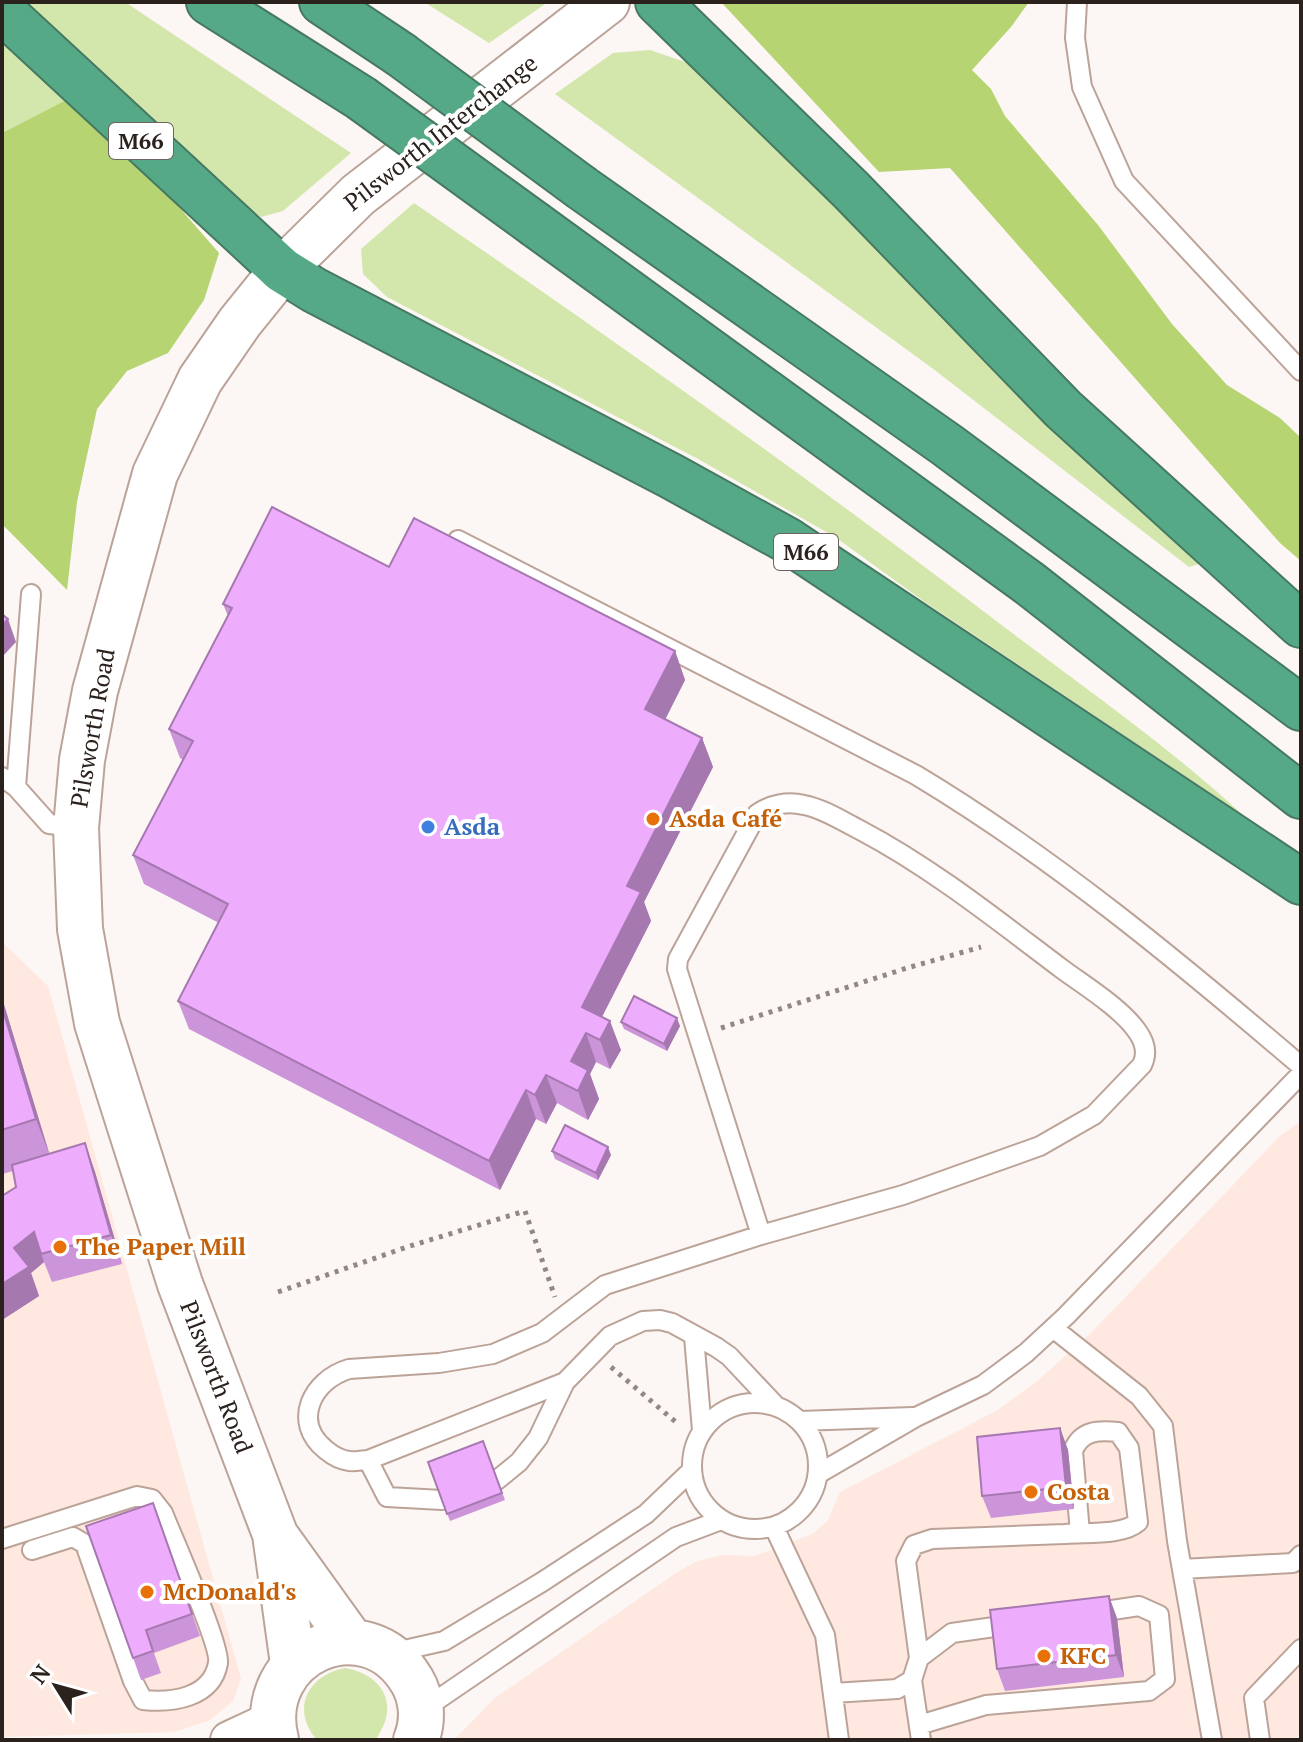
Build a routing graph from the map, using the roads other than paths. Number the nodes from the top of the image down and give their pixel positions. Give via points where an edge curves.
1 (209, 2) edge
2 (322, 2) edge
3 (607, 2) edge
4 (658, 2) edge
5 (1077, 2) edge
6 (2, 11) edge
7 (282, 270) junction
8 (1301, 371) edge
9 (458, 540) edge
10 (31, 594) dead end
11 (1301, 625) edge
12 (1301, 708) edge
13 (9, 782) edge
14 (1301, 796) edge
15 (76, 828) junction
16 (1301, 882) edge
17 (1301, 1066) edge
18 (1301, 1074) edge
19 (761, 1235) junction
20 (1053, 1328) junction
21 (694, 1337) junction
22 (565, 1382) junction
23 (775, 1405) junction
24 (916, 1417) junction
25 (800, 1421) junction
26 (700, 1436) junction
27 (368, 1460) junction
28 (691, 1471) junction
29 (818, 1474) junction
30 (721, 1520) junction
31 (774, 1527) junction
32 (1080, 1533) junction
33 (275, 1534) junction
34 (2, 1539) edge
35 (32, 1550) dead end
36 (1301, 1555) edge
37 (1182, 1569) junction
38 (1076, 1615) edge
39 (1030, 1622) edge
40 (370, 1648) junction
41 (1301, 1649) edge
42 (919, 1658) junction
43 (293, 1664) junction
44 (912, 1680) junction
45 (833, 1693) junction
46 (419, 1726) edge
47 (274, 1730) edge
48 (920, 1732) edge
49 (229, 1740) edge
50 (839, 1740) edge
51 (1212, 1740) edge
52 (1260, 1740) edge

1 - 14 highway, bridge via 361,98 1029,583
2 - 12 highway, bridge via 947,445
3 - 7 street, Pilsworth Interchange via 358,195
4 - 11 highway via 1063,409
5 - 8 lane via 1075,38 1082,87 1124,181
6 - 7 highway, M66
7 - 15 street, Pilsworth Road via 200,380 155,474 95,691
7 - 16 highway, M66 via 787,540
9 - 17 lane via 916,775 983,815 1163,948
10 - 13 lane
13 - 15 lane via 49,824
15 - 33 street, Pilsworth Road via 80,929 97,1023 180,1284
18 - 20 lane
19 - 19 lane via 903,1195 1040,1146 1094,1115 1146,1056 1129,1021 997,920 892,847 801,804 778,804 757,814 677,969
19 - 27 lane via 605,1285 542,1333 493,1354 335,1373 310,1400 311,1432 318,1444 346,1461
20 - 24 lane via 983,1385
20 - 37 lane via 1139,1396 1163,1426
21 - 22 lane via 672,1323 643,1321 610,1336
21 - 23 lane via 729,1356
21 - 26 lane
22 - 27 lane
22 - 27 lane via 538,1438 497,1480 442,1500 387,1497
23 - 25 lane
23 - 26 lane via 734,1406 716,1415
24 - 25 lane
24 - 29 lane
25 - 29 lane via 818,1455
26 - 28 lane
28 - 30 lane via 706,1507
28 - 40 lane via 646,1514 444,1641
29 - 31 lane via 804,1507
30 - 31 lane via 747,1529
30 - 46 lane via 676,1537
31 - 45 lane via 825,1635
32 - 32 lane via 1132,1528 1138,1522 1129,1448 1118,1432 1085,1434 1076,1442
32 - 42 lane via 932,1539 914,1545 906,1561
33 - 40 street, Pilsworth Road
33 - 43 street, Pilsworth Road
34 - 35 lane via 137,1496 152,1499 163,1513 210,1631 219,1661 209,1684 191,1696 143,1700 85,1544 73,1537
36 - 37 lane via 1293,1563
37 - 51 lane
38 - 48 lane via 1139,1606 1159,1615 1165,1679 1149,1691 986,1705
39 - 42 lane via 952,1633
40 - 43 street via 331,1643
40 - 46 street, Pilsworth Road via 405,1669 416,1689
41 - 52 lane via 1254,1698
42 - 44 lane
43 - 47 street via 274,1700
44 - 45 lane via 897,1689
44 - 48 lane
45 - 50 lane
47 - 49 street

